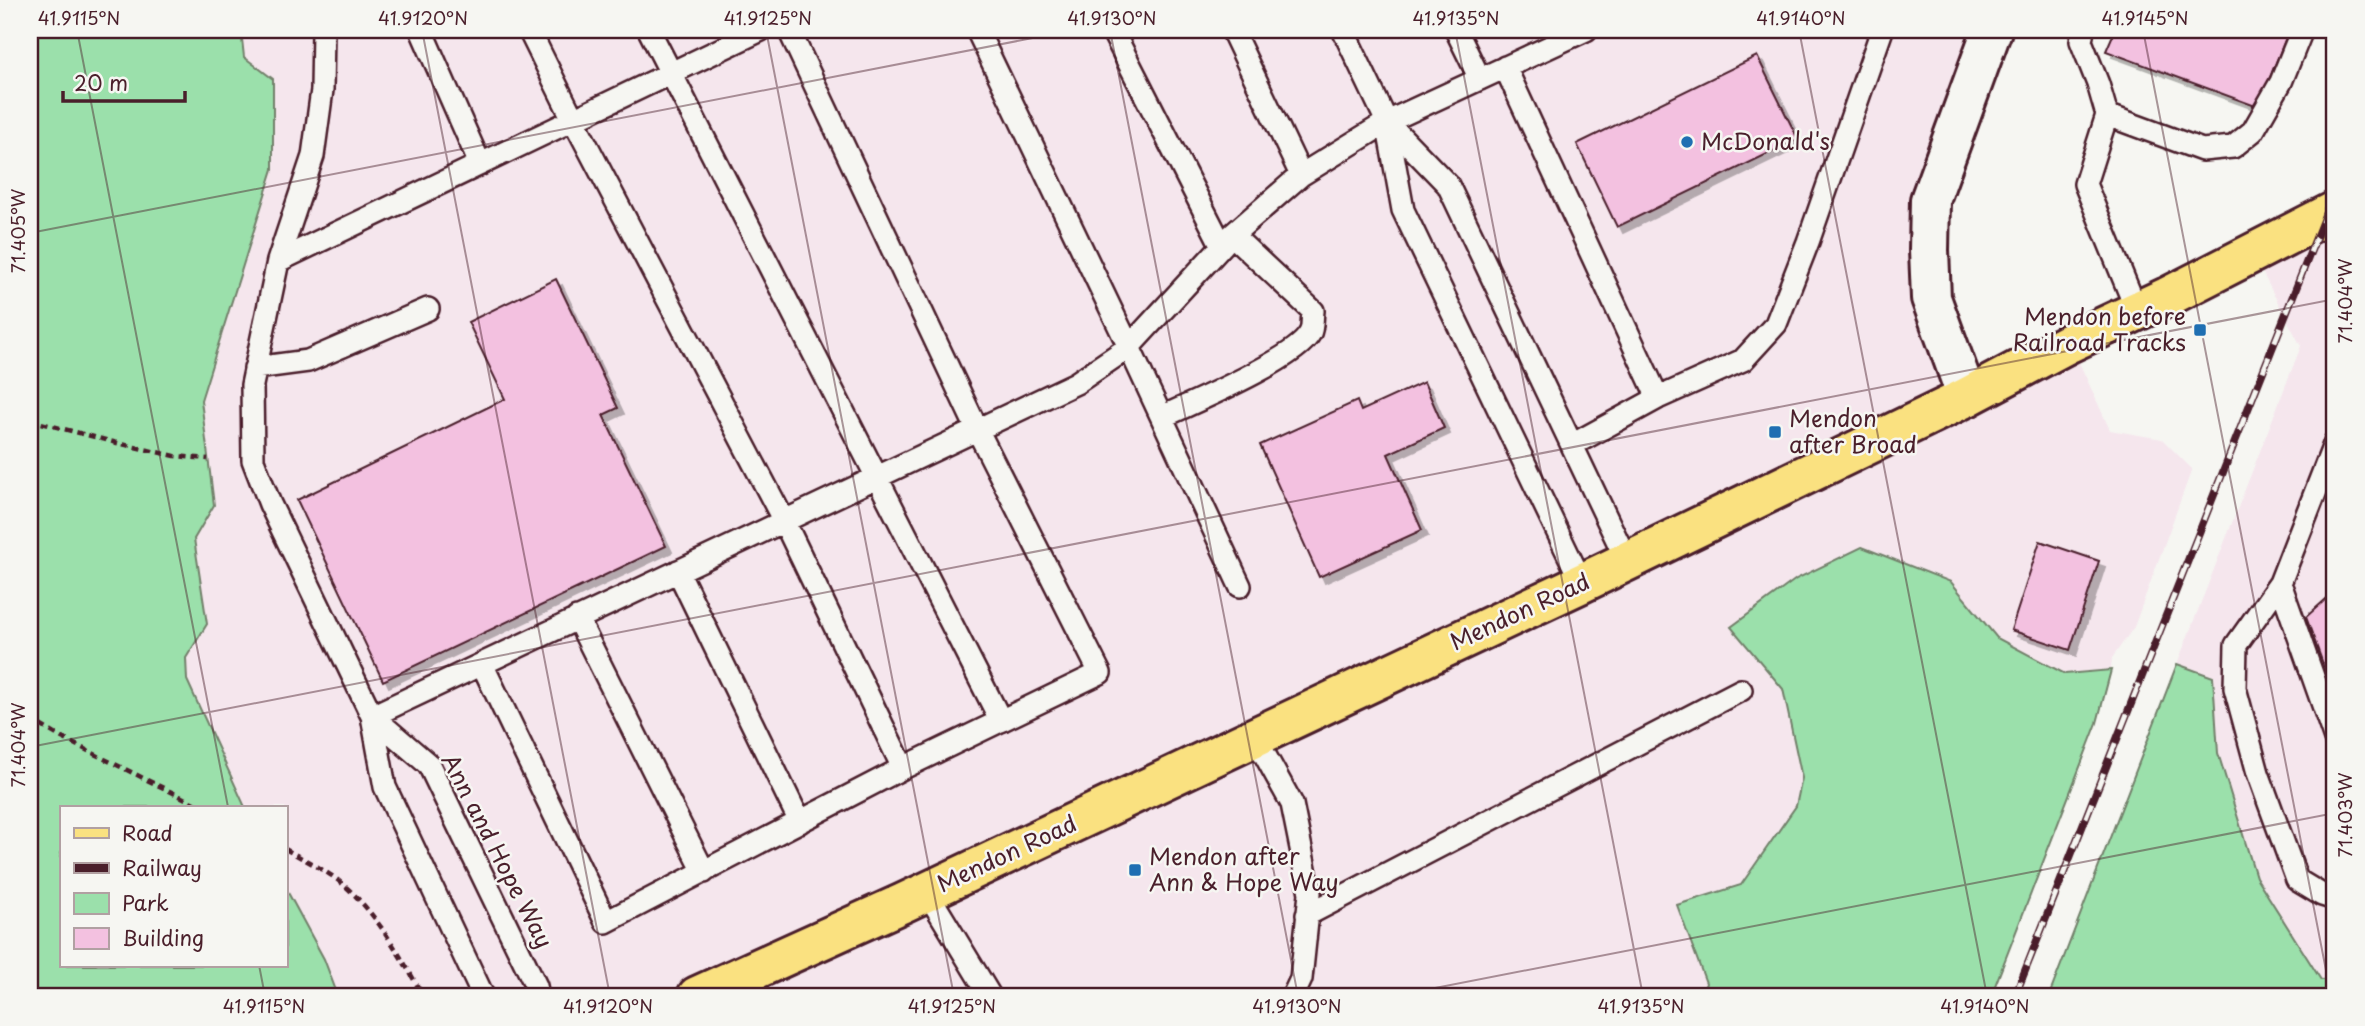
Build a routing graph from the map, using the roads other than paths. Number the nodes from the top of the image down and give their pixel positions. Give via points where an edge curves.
1 (323, 30) edge
2 (421, 30) edge
3 (529, 30) edge
4 (649, 30) edge
5 (761, 30) edge
6 (789, 30) edge
7 (976, 30) edge
8 (1112, 30) edge
9 (1232, 30) edge
10 (1343, 30) edge
11 (1456, 30) edge
12 (1882, 30) edge
13 (1992, 30) edge
14 (2302, 30) edge
15 (1581, 31) edge
16 (2082, 36) edge
17 (1505, 67) junction
18 (670, 73) junction
19 (1480, 79) junction
20 (2107, 115) junction
21 (573, 119) junction
22 (1387, 122) junction
23 (480, 164) junction
24 (1301, 175) junction
25 (2335, 211) edge
26 (1227, 240) junction
27 (278, 261) junction
28 (428, 309) dead end
29 (2137, 311) junction
30 (1129, 347) junction
31 (255, 368) junction
32 (1967, 397) junction
33 (1658, 398) junction
34 (1162, 417) junction
35 (977, 429) junction
36 (2335, 442) edge
37 (1572, 445) junction
38 (878, 476) junction
39 (784, 521) junction
40 (1628, 561) junction
41 (678, 571) junction
42 (1581, 583) junction
43 (2280, 583) junction
44 (1240, 586) dead end
45 (578, 618) junction
46 (482, 664) junction
47 (1741, 690) dead end
48 (372, 716) junction
49 (1001, 721) junction
50 (1255, 737) junction
51 (2335, 740) edge
52 (903, 768) junction
53 (800, 822) junction
54 (704, 872) junction
55 (928, 892) junction
56 (2335, 899) edge
57 (1307, 915) junction
58 (483, 996) edge
59 (538, 996) edge
60 (697, 996) edge
61 (990, 996) edge
62 (1293, 996) edge

1 - 27 lane via 322,90 313,156
2 - 23 lane
3 - 21 lane
4 - 18 lane
5 - 18 lane
6 - 35 lane
7 - 30 lane
8 - 26 lane
9 - 24 lane
10 - 22 lane
11 - 19 lane
12 - 33 lane via 1776,324 1743,360
13 - 32 street via 1930,200 1931,298
14 - 20 lane via 2281,82 2253,131 2233,148 2202,150
15 - 17 lane
16 - 20 lane
17 - 19 lane
17 - 33 lane
18 - 21 lane
18 - 38 lane
19 - 22 lane
20 - 29 lane via 2084,184
21 - 23 lane
21 - 39 lane
22 - 24 lane
22 - 37 lane via 1448,186
22 - 42 lane via 1403,210
23 - 27 lane
24 - 26 lane
25 - 29 main road, Mendon Road
26 - 30 lane
26 - 34 lane via 1313,311 1310,333 1265,368
27 - 31 lane
28 - 31 lane via 308,361
29 - 32 main road, Mendon Road
30 - 34 lane
30 - 35 lane via 1076,383
31 - 48 lane via 253,460
32 - 40 main road, Mendon Road
33 - 37 lane
34 - 44 lane
35 - 38 lane
35 - 49 lane via 1100,673
36 - 43 lane
37 - 40 lane
38 - 39 lane
38 - 49 lane
39 - 41 lane
39 - 52 lane
40 - 42 main road, Mendon Road
41 - 45 lane
41 - 53 lane
42 - 50 main road, Mendon Road
43 - 51 lane
43 - 56 lane via 2236,645 2235,688 2258,773 2297,880
45 - 46 lane
45 - 54 lane
46 - 48 lane
46 - 54 lane via 606,922
47 - 57 lane
48 - 58 lane via 385,787
48 - 59 lane, Ann and Hope Way via 429,765
49 - 52 lane
50 - 55 main road, Mendon Road
50 - 57 lane via 1292,804 1310,893
52 - 53 lane
53 - 54 lane
55 - 60 main road, Mendon Road
55 - 61 lane
57 - 62 lane via 1301,979

